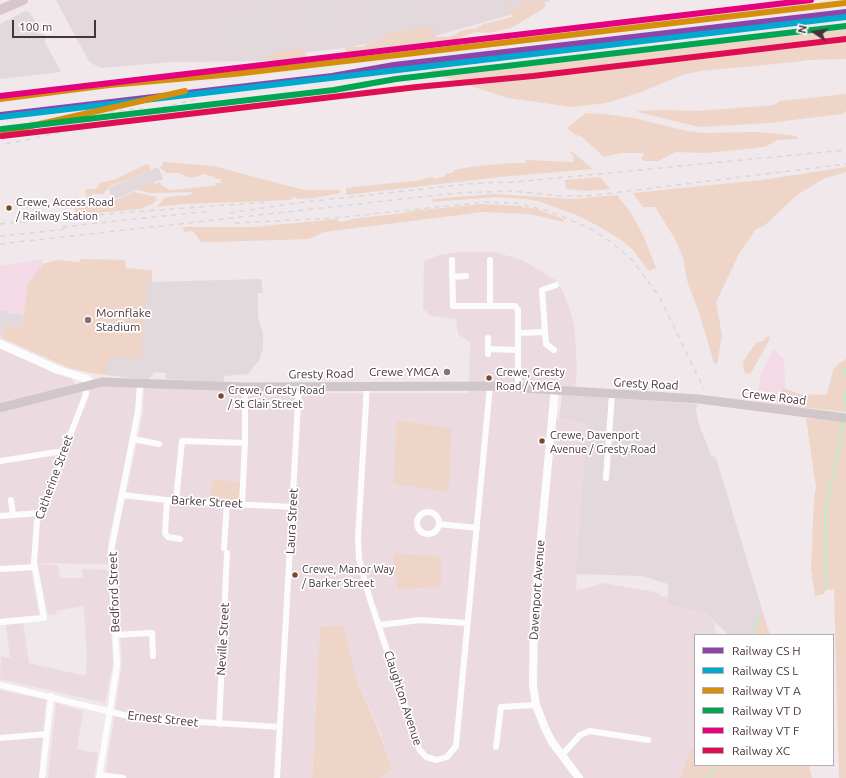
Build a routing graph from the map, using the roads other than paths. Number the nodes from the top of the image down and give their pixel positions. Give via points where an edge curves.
1 (21, 1) edge
2 (0, 5) edge
3 (0, 10) edge
4 (452, 260) dead end
5 (490, 260) dead end
6 (466, 276) dead end
7 (452, 277) junction
8 (556, 285) dead end
9 (490, 305) junction
10 (545, 332) junction
11 (519, 333) junction
12 (488, 338) dead end
13 (0, 344) edge
14 (518, 350) junction
15 (554, 350) dead end
16 (140, 384) junction
17 (89, 385) junction
18 (367, 385) junction
19 (299, 386) junction
20 (490, 386) junction
21 (245, 387) junction
22 (518, 387) junction
23 (554, 389) junction
24 (612, 394) junction
25 (699, 399) joint
26 (0, 408) edge
27 (844, 418) edge
28 (133, 439) junction
29 (245, 442) junction
30 (159, 444) dead end
31 (63, 453) junction
32 (0, 461) edge
33 (606, 478) dead end
34 (122, 495) junction
35 (11, 500) dead end
36 (167, 500) junction
37 (176, 501) junction
38 (227, 504) junction
39 (242, 504) junction
40 (292, 507) junction
41 (40, 513) junction
42 (13, 514) junction
43 (0, 516) edge
44 (439, 524) dead end
45 (477, 528) junction
46 (180, 539) dead end
47 (34, 567) junction
48 (0, 569) edge
49 (0, 622) edge
50 (467, 623) junction
51 (378, 625) junction
52 (116, 635) junction
53 (153, 656) dead end
54 (0, 685) edge
55 (51, 696) junction
56 (536, 705) junction
57 (110, 712) junction
58 (219, 724) junction
59 (280, 727) junction
60 (47, 734) junction
61 (0, 738) edge
62 (648, 740) dead end
63 (496, 747) dead end
64 (562, 755) junction
65 (99, 777) edge
66 (42, 778) edge
67 (124, 778) edge
68 (277, 778) edge
69 (579, 778) edge

1 - 2 main road
1 - 3 main road
4 - 7 street
5 - 9 street
6 - 7 street
7 - 9 street via 453,306
8 - 10 street via 542,290
9 - 11 street via 515,306 518,310
10 - 11 street
10 - 15 street via 546,344
11 - 14 street
12 - 14 street via 488,351
13 - 17 street, Gresty Road via 87,380
14 - 22 street
16 - 17 main road, Gresty Road via 102,382
16 - 21 main road, Gresty Road
16 - 28 street, Bedford Street
17 - 26 main road
17 - 31 street, Catherine Street
18 - 19 main road, Gresty Road
18 - 20 main road, Gresty Road
18 - 51 street, Claughton Avenue via 358,537 359,559
19 - 21 main road, Gresty Road
19 - 40 street, Laura Street
20 - 22 main road, Gresty Road
20 - 45 street, Claughton Avenue
21 - 29 street
22 - 23 main road, Gresty Road
23 - 24 main road, Gresty Road
23 - 56 street, Davenport Avenue via 534,612 532,666
24 - 25 main road, Gresty Road
24 - 33 street
25 - 27 main road, Crewe Road
28 - 30 street
28 - 34 street, Bedford Street
29 - 37 street via 182,440
29 - 39 street
31 - 32 street
31 - 41 street, Catherine Street
34 - 36 street, Barker Street
34 - 52 street, Bedford Street via 111,551
35 - 42 street
36 - 37 street, Barker Street
36 - 46 street via 164,533 168,537
37 - 38 street, Barker Street
38 - 39 street, Barker Street
38 - 58 street, Neville Street
39 - 40 street, Barker Street
40 - 59 street, Laura Street
41 - 42 street
41 - 47 street, Catherine Street via 37,521
42 - 43 street
44 - 45 street
45 - 50 street, Claughton Avenue
47 - 48 street
47 - 49 street, Catherine Street via 44,618
50 - 51 street via 420,620
50 - 51 street, Claughton Avenue via 456,746 447,757 437,760 426,757 419,749
52 - 53 street via 152,633
52 - 57 street, Bedford Street via 117,666
54 - 55 street, Ernest Street
55 - 57 street, Ernest Street
55 - 60 street
56 - 63 street via 501,707
56 - 64 street, Davenport Avenue via 550,737
57 - 58 street, Ernest Street via 136,718
57 - 65 street, Bedford Street
58 - 59 street, Ernest Street
59 - 68 street, Laura Street
60 - 61 street
60 - 66 street
62 - 64 street via 590,731 580,735
64 - 69 street, Davenport Avenue
65 - 67 street

